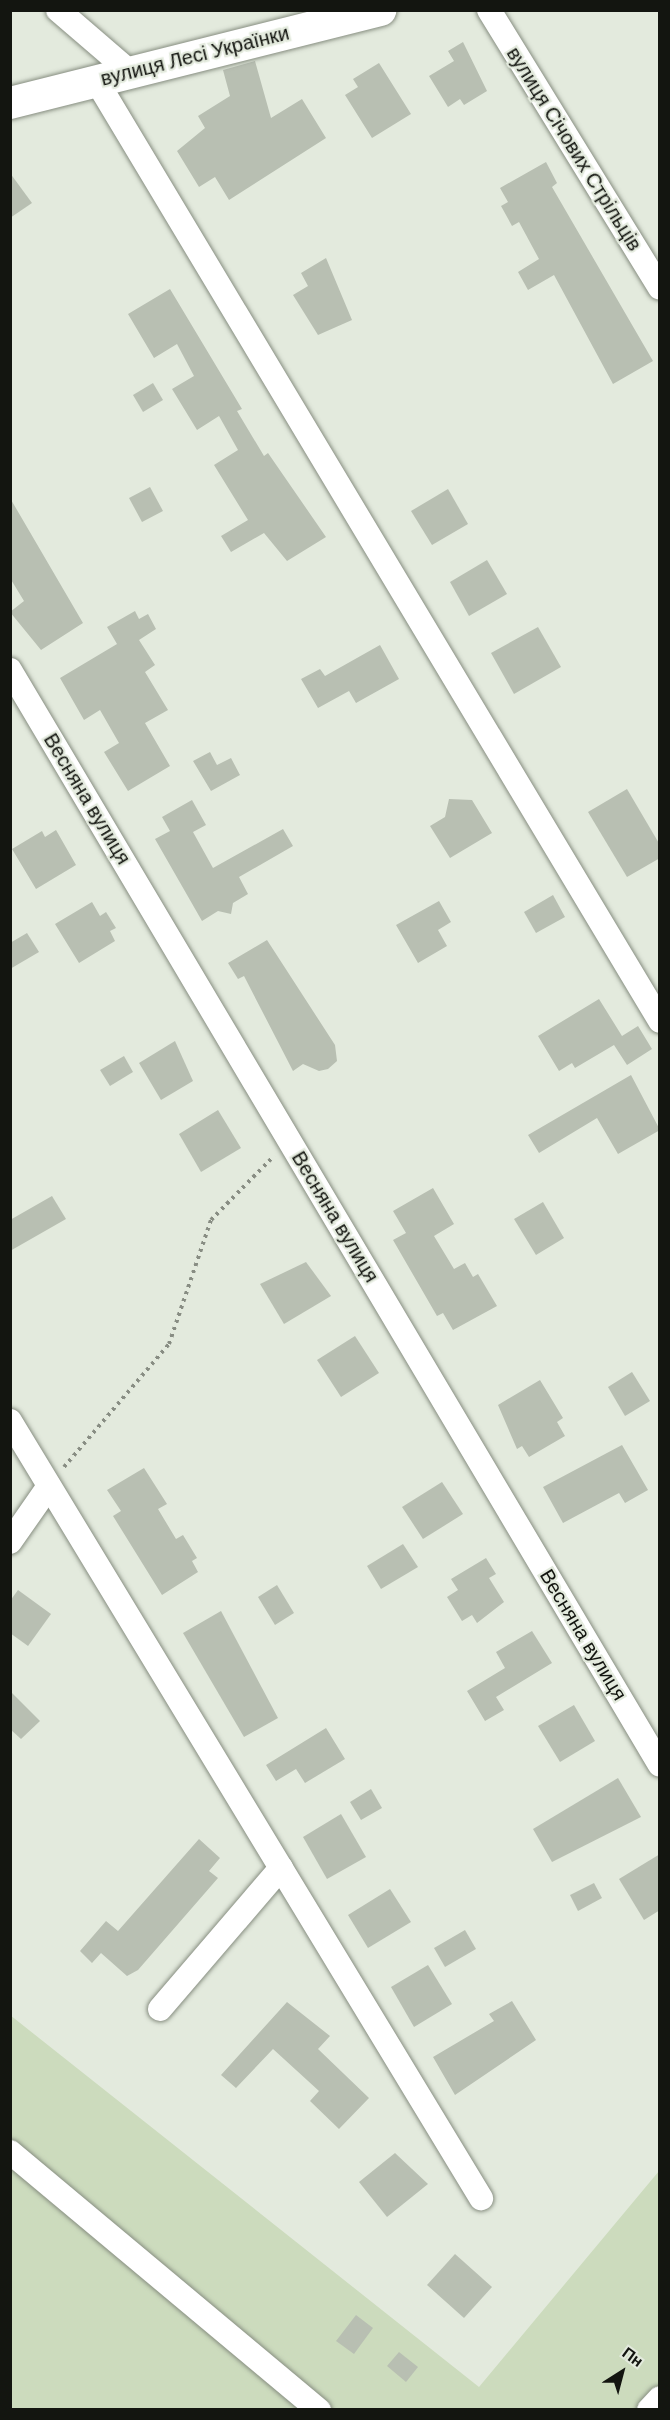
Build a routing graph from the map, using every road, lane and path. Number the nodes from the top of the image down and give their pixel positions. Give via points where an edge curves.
1 (58, 10) edge
2 (380, 10) edge
3 (489, 10) edge
4 (130, 72) junction
5 (96, 80) junction
6 (10, 103) edge
7 (660, 288) edge
8 (10, 670) edge
9 (660, 1021) edge
10 (289, 1140) junction
11 (10, 1421) edge
12 (49, 1486) junction
13 (10, 1542) edge
14 (660, 1765) edge
15 (281, 1868) junction
16 (160, 2009) dead end
17 (10, 2152) edge
18 (481, 2198) dead end
19 (660, 2398) edge
20 (319, 2409) edge
21 (650, 2409) edge

1 - 4 street
2 - 4 street, вулиця Лесі Українки
3 - 7 street, вулиця Січових Стрільців
4 - 5 street, вулиця Лесі Українки
5 - 6 street, вулиця Лесі Українки
5 - 9 street
8 - 10 street, Весняна вулиця
10 - 12 path via 211,1220 169,1344
10 - 14 street, Весняна вулиця
11 - 12 street
12 - 13 street
12 - 15 street
15 - 16 street
15 - 18 street
17 - 20 street
19 - 21 street

